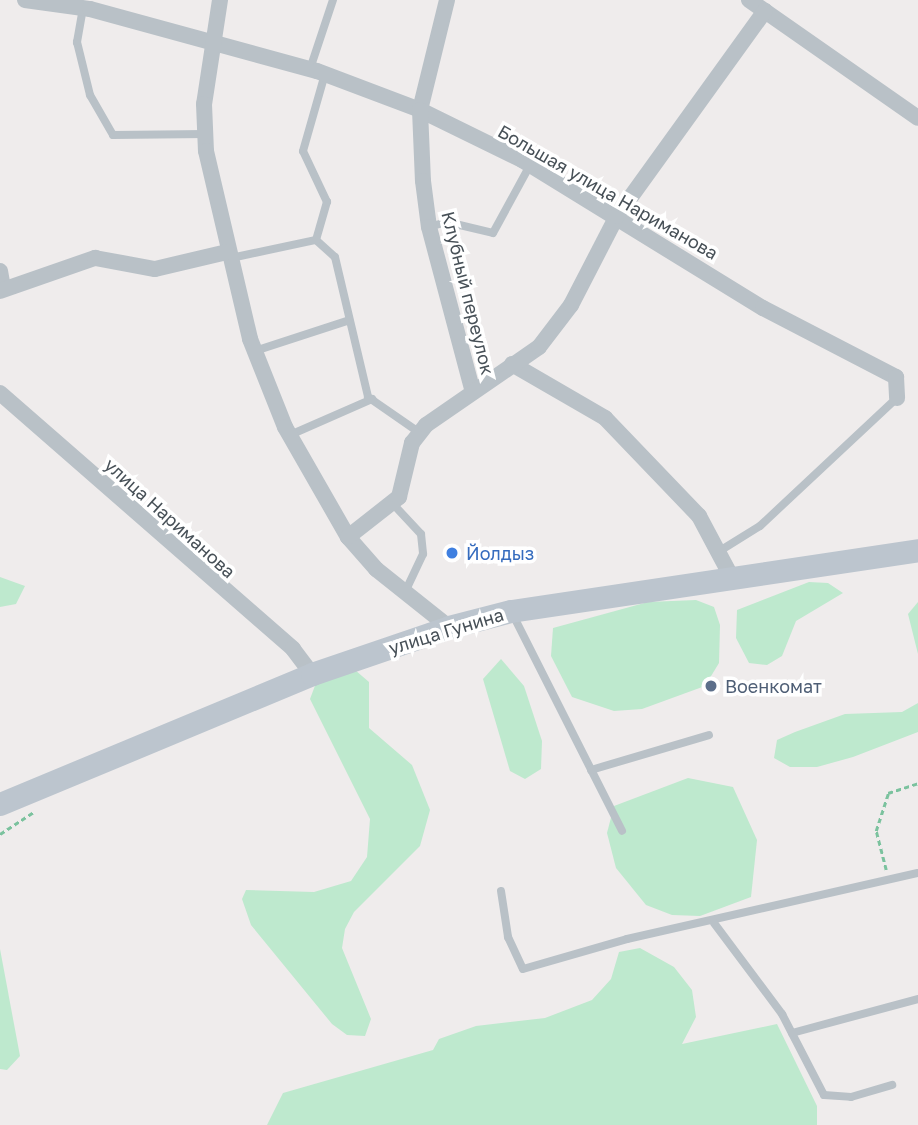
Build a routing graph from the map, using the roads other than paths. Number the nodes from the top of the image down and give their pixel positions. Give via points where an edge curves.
1 (25, 0) edge
2 (219, 0) edge
3 (333, 0) edge
4 (447, 0) edge
5 (749, 0) edge
6 (83, 8) junction
7 (765, 11) junction
8 (215, 44) junction
9 (318, 72) junction
10 (420, 110) junction
11 (918, 118) edge
12 (205, 134) junction
13 (530, 165) junction
14 (617, 216) junction
15 (429, 227) junction
16 (316, 240) junction
17 (228, 255) junction
18 (0, 271) edge
19 (2, 290) edge
20 (347, 321) junction
21 (255, 351) junction
22 (512, 364) junction
23 (472, 389) junction
24 (0, 393) edge
25 (897, 398) joint
26 (372, 399) junction
27 (420, 433) junction
28 (290, 435) junction
29 (393, 504) junction
30 (348, 537) junction
31 (918, 550) edge
32 (718, 552) junction
33 (732, 578) junction
34 (405, 592) junction
35 (511, 611) junction
36 (449, 628) junction
37 (312, 674) junction
38 (709, 735) dead end
39 (591, 770) junction
40 (0, 804) edge
41 (622, 831) dead end
42 (918, 873) edge
43 (501, 891) dead end
44 (714, 923) junction
45 (918, 999) edge
46 (792, 1033) junction
47 (892, 1085) dead end

1 - 6 street, Большая улица Нариманова
2 - 8 street
3 - 9 lane
4 - 10 street, Клубный переулок
5 - 7 street
6 - 8 street, Большая улица Нариманова
6 - 12 lane via 76,42 90,95 113,135
7 - 11 street
7 - 14 street
8 - 9 street, Большая улица Нариманова
8 - 12 street via 204,104
9 - 10 street, Большая улица Нариманова
9 - 16 lane via 303,151 327,202
10 - 13 street, Большая улица Нариманова
10 - 15 street, Клубный переулок
12 - 17 street
13 - 14 street, Большая улица Нариманова
13 - 15 lane via 494,233 447,222
14 - 22 street via 571,304 539,347
14 - 25 street, Большая улица Нариманова via 763,308 895,377
15 - 23 street, Клубный переулок
16 - 17 lane
16 - 20 lane via 335,257
17 - 19 street via 155,269 95,258
17 - 21 street
18 - 19 street
20 - 21 lane
20 - 26 lane
21 - 28 street
22 - 23 street
22 - 32 street via 605,418 699,516
23 - 27 street
24 - 37 street, улица Нариманова via 293,649
25 - 32 lane via 760,526
26 - 27 lane
26 - 28 lane
27 - 29 street
28 - 30 street
29 - 30 street
29 - 34 lane via 421,534 420,565
30 - 34 street
31 - 33 main road, улица Гунина
32 - 33 street
33 - 35 main road, улица Гунина
34 - 36 street
35 - 36 main road, улица Гунина
35 - 39 lane
36 - 37 main road, улица Гунина
37 - 40 main road, улица Гунина
38 - 39 lane
39 - 41 lane
42 - 44 lane
43 - 44 lane via 508,937 523,969 627,939
44 - 46 lane
45 - 46 lane
46 - 47 lane via 824,1095 851,1097

